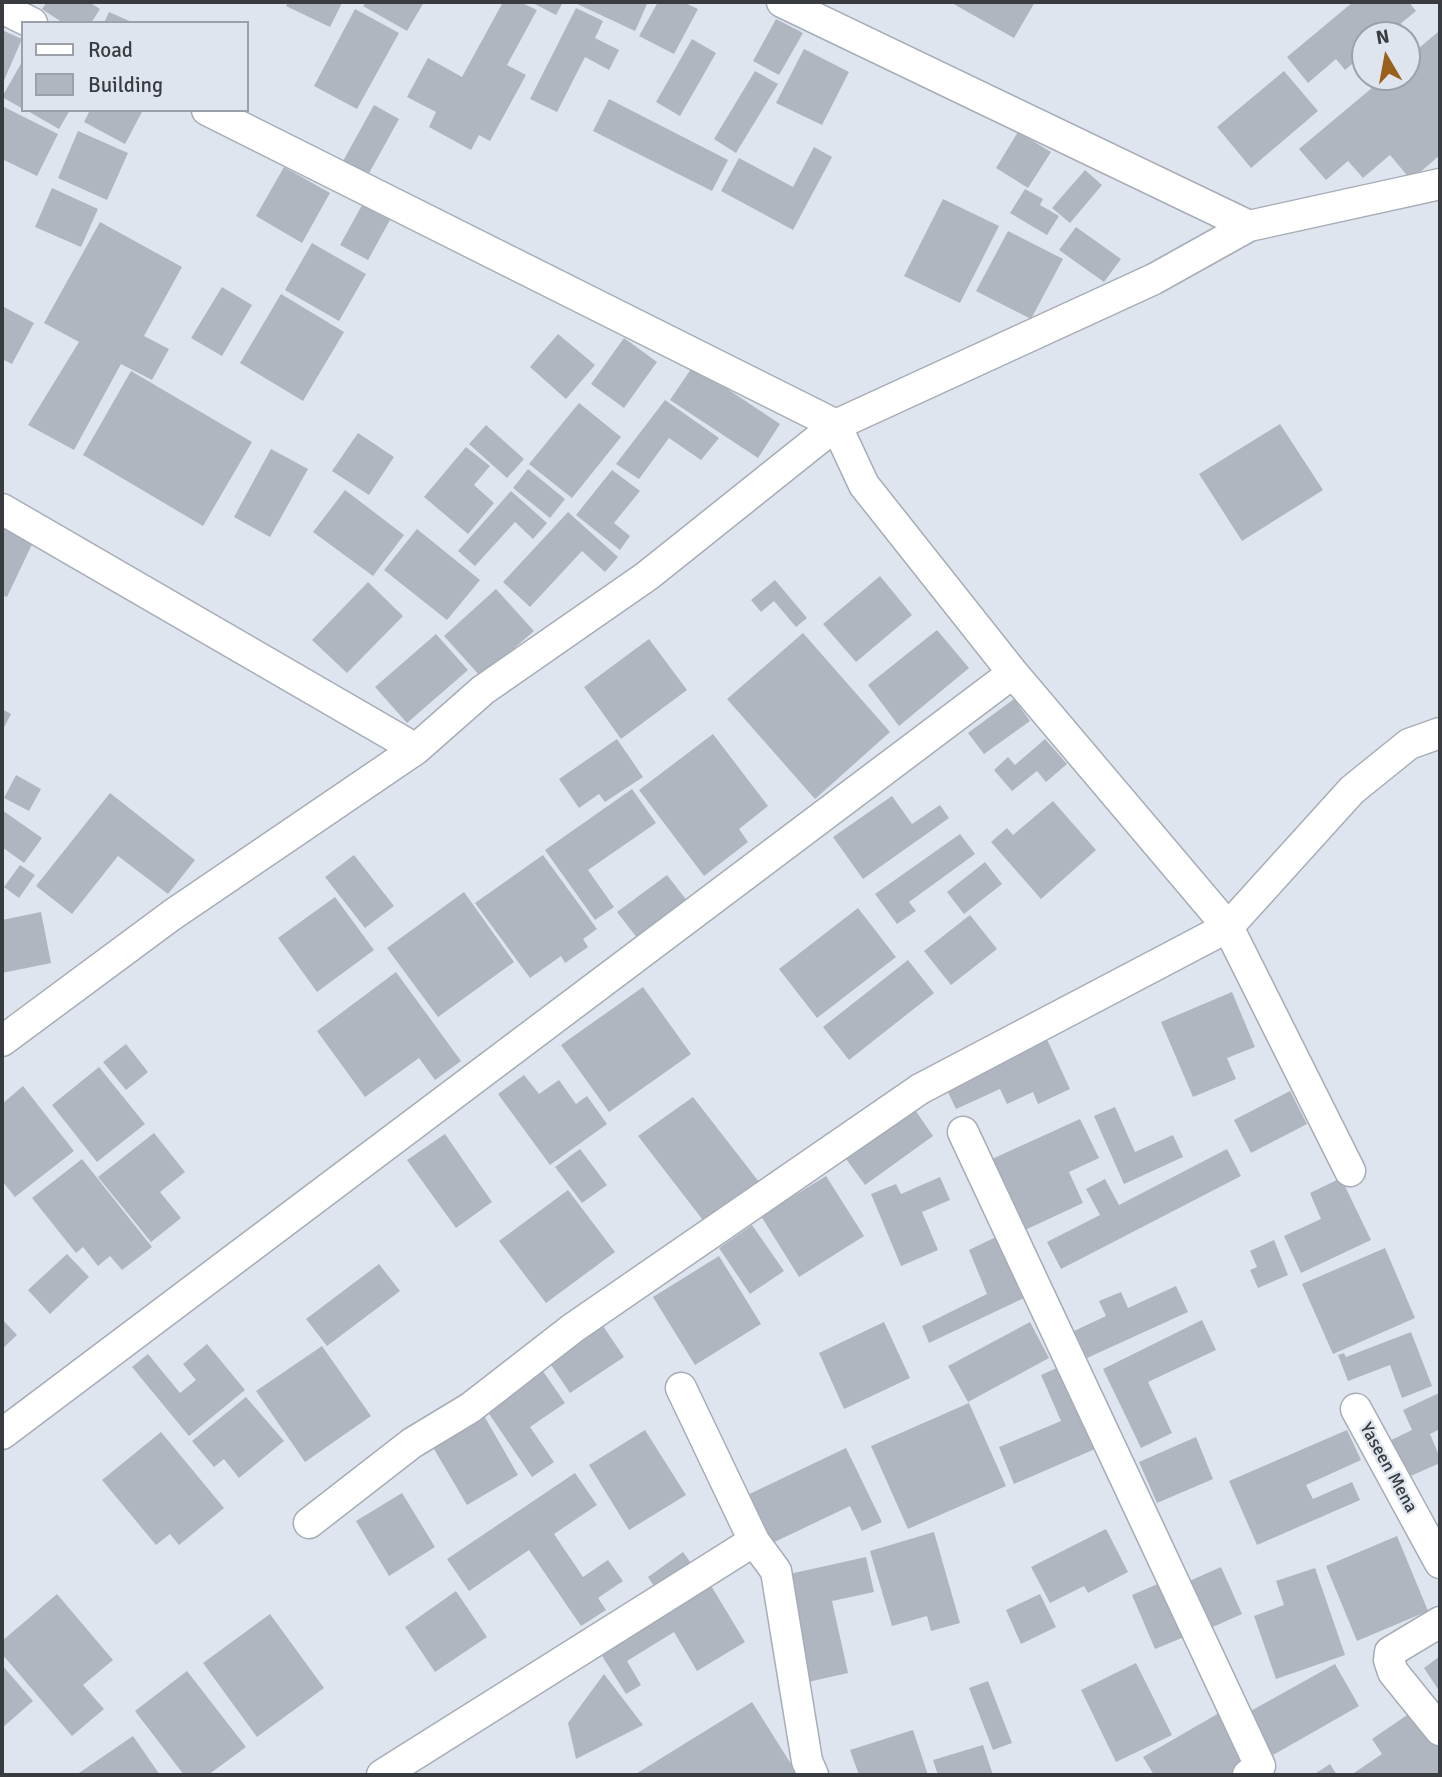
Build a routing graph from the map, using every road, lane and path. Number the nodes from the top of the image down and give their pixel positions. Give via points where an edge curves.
1 (793, 4) edge
2 (2, 8) edge
3 (28, 21) edge
4 (211, 112) edge
5 (1440, 184) edge
6 (1249, 226) junction
7 (836, 425) junction
8 (2, 509) edge
9 (1013, 673) junction
10 (1440, 733) edge
11 (416, 749) junction
12 (1228, 927) junction
13 (2, 1041) edge
14 (963, 1132) dead end
15 (1350, 1171) dead end
16 (681, 1388) dead end
17 (1356, 1409) dead end
18 (2, 1434) edge
19 (309, 1523) dead end
20 (754, 1541) junction
21 (1440, 1563) edge
22 (1440, 1622) edge
23 (1440, 1730) edge
24 (382, 1775) edge
25 (813, 1775) edge
26 (1248, 1775) edge

1 - 6 street
2 - 3 street
4 - 7 street
5 - 6 street
6 - 7 street via 1154,279
7 - 9 street via 864,485
7 - 11 street via 647,576 483,690
8 - 11 street
9 - 12 street
9 - 18 street
10 - 12 street via 1409,744 1352,790
11 - 13 street via 172,915
12 - 15 street
12 - 19 street via 920,1089 584,1321 470,1408 412,1443
14 - 26 street via 1260,1766
16 - 20 street
17 - 21 street, Yaseen Mena
20 - 24 street
20 - 25 street via 776,1572
22 - 23 street via 1391,1652 1389,1660 1393,1672

